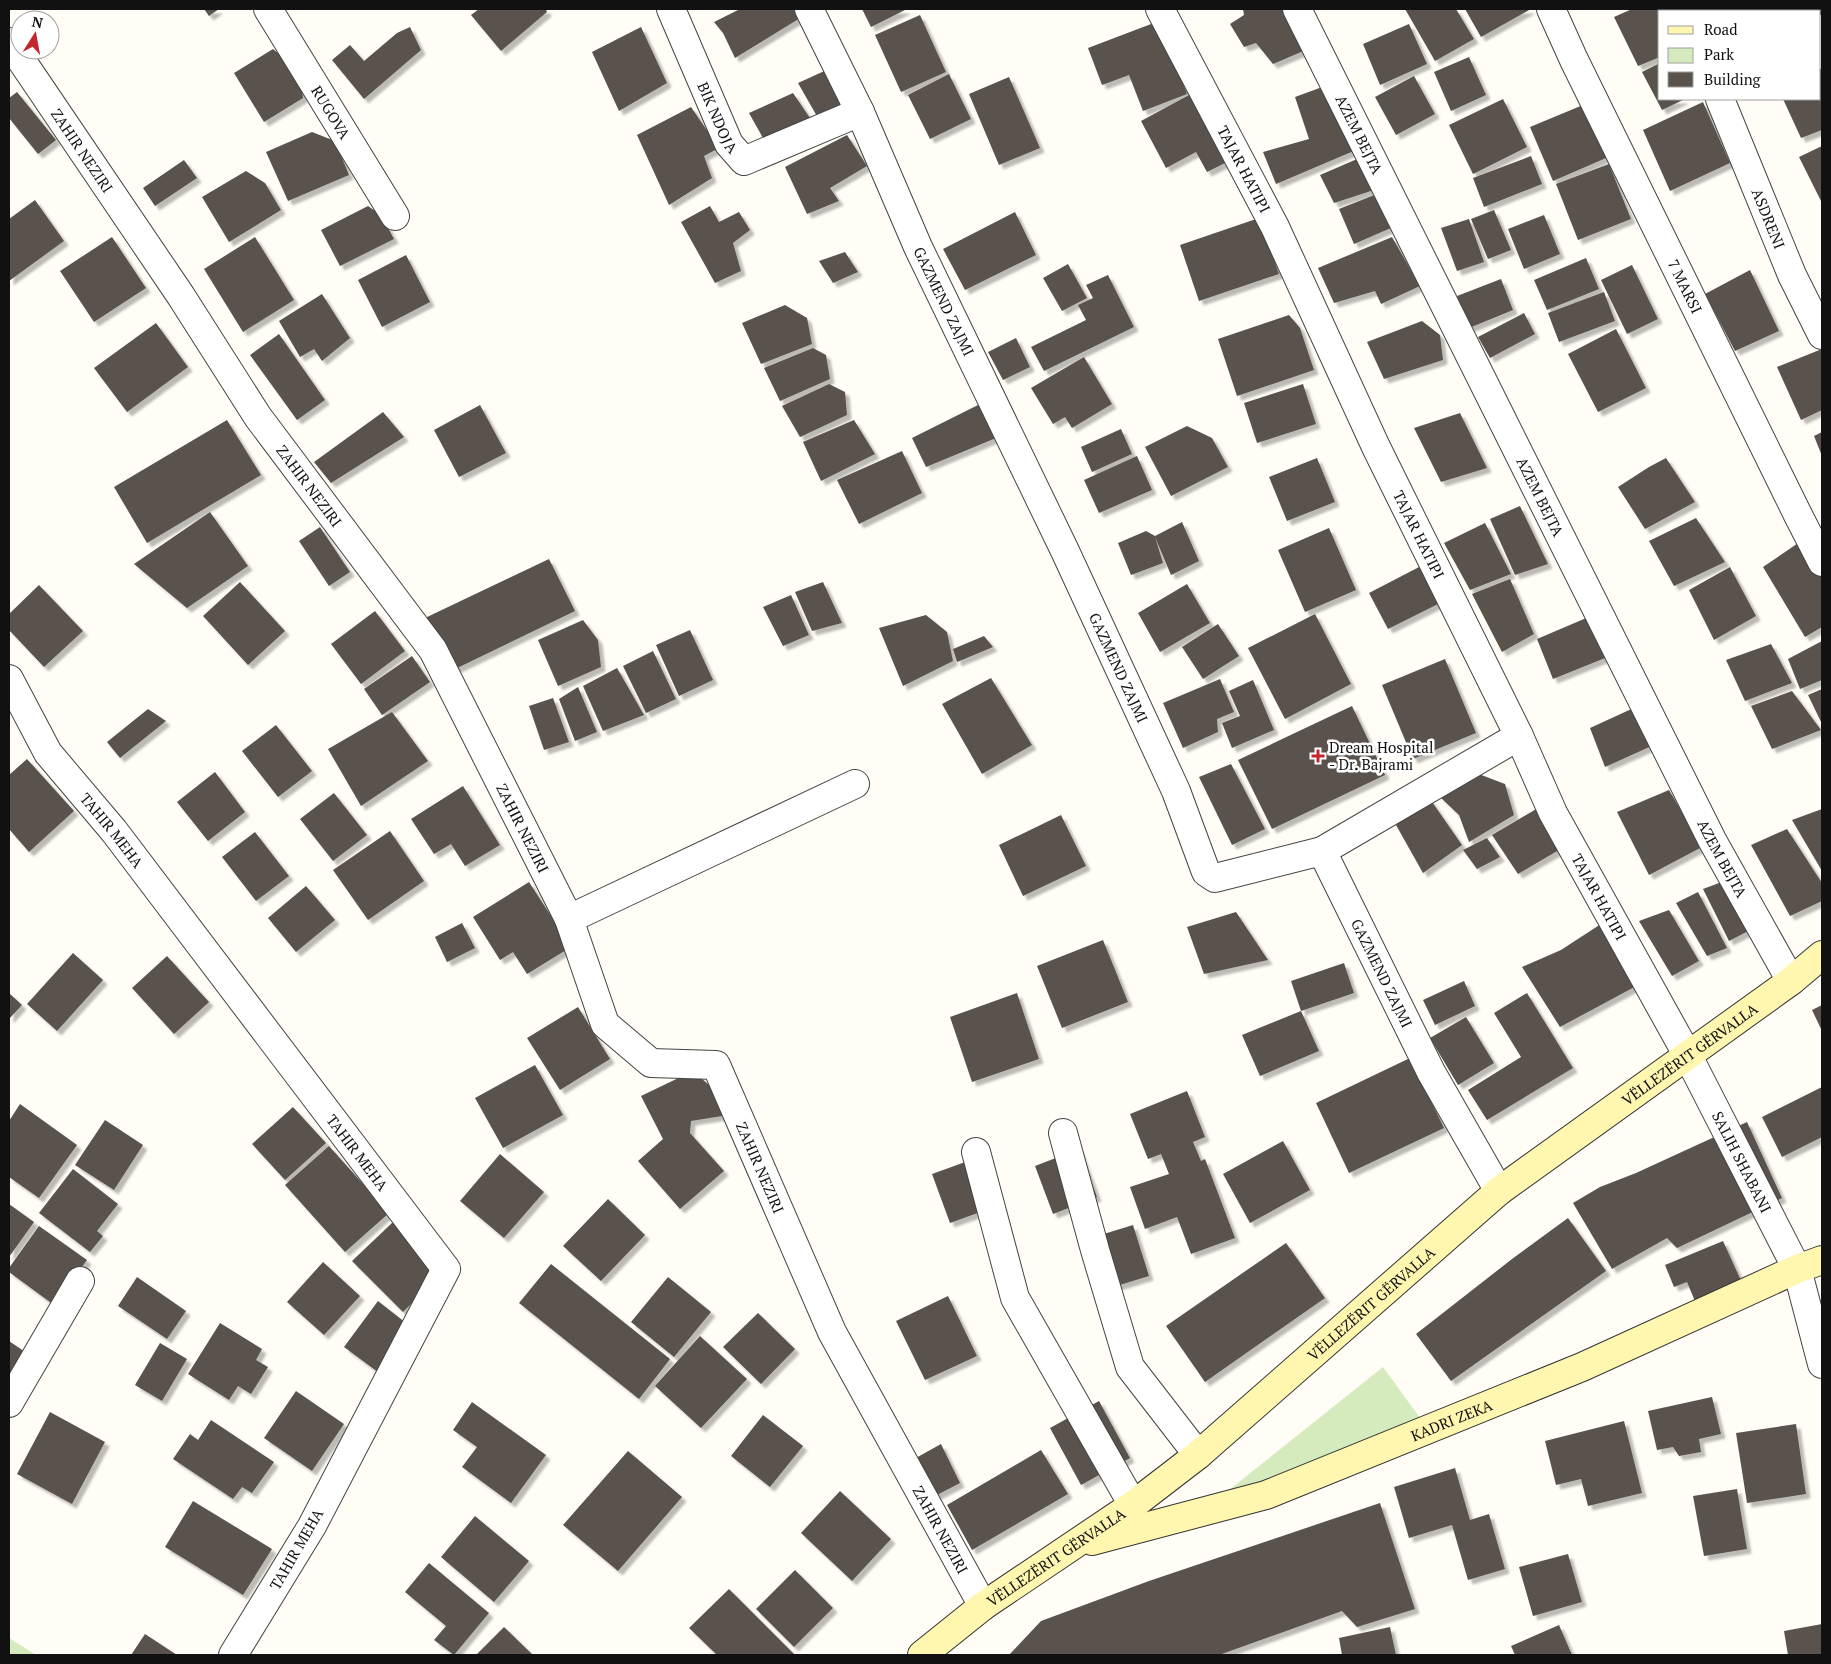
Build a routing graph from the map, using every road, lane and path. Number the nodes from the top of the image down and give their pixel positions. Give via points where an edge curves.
1 (268, 9) edge
2 (671, 9) edge
3 (809, 9) edge
4 (1160, 9) edge
5 (1297, 9) edge
6 (1551, 9) edge
7 (9, 42) edge
8 (1720, 100) edge
9 (860, 112) junction
10 (395, 216) dead end
11 (1822, 335) edge
12 (1822, 562) edge
13 (9, 679) edge
14 (1519, 736) junction
15 (855, 784) dead end
16 (1322, 851) junction
17 (568, 919) junction
18 (1822, 955) edge
19 (1791, 980) junction
20 (1688, 1056) junction
21 (1063, 1133) dead end
22 (976, 1152) dead end
23 (1499, 1191) junction
24 (1822, 1260) edge
25 (1797, 1269) junction
26 (80, 1281) dead end
27 (1822, 1364) edge
28 (9, 1402) edge
29 (1198, 1455) junction
30 (1133, 1505) junction
31 (1069, 1547) junction
32 (983, 1606) junction
33 (233, 1655) edge
34 (922, 1655) edge

1 - 10 street, RUGOVA
2 - 9 street, BIK NDOJA via 729,144 744,161
3 - 9 street, GAZMEND ZAJMI
4 - 14 street, TAJAR HATIPI via 1275,227 1376,447
5 - 19 street, AZEM BEJTA via 1712,840
6 - 12 street, 7 MARSI
7 - 17 street, ZAHIR NEZIRI via 181,296 258,417 433,650
8 - 11 street, ASDRENI via 1792,275
9 - 16 street, GAZMEND ZAJMI via 918,247 1066,551 1168,773 1206,872 1215,878
13 - 33 street, TAHIR MEHA via 48,753 114,831 446,1269 312,1526
14 - 16 street
14 - 20 street, TAJAR HATIPI via 1553,813
15 - 17 street
16 - 23 street, GAZMEND ZAJMI via 1431,1072
17 - 32 street, ZAHIR NEZIRI via 604,1024 651,1063 716,1065 832,1332
18 - 19 street, VËLLEZËRIT GËRVALLA
19 - 20 street, VËLLEZËRIT GËRVALLA
20 - 23 street, VËLLEZËRIT GËRVALLA
20 - 25 street, SALIH SHABANI
21 - 29 street via 1130,1367
22 - 30 street via 1015,1298
23 - 29 street, VËLLEZËRIT GËRVALLA
24 - 25 street, KADRI ZEKA
25 - 27 street, SALIH SHABANI
25 - 31 street, KADRI ZEKA via 1582,1367 1266,1495
26 - 28 street
29 - 30 street, VËLLEZËRIT GËRVALLA
30 - 31 street, VËLLEZËRIT GËRVALLA
31 - 32 street, VËLLEZËRIT GËRVALLA
32 - 34 street, VËLLEZËRIT GËRVALLA

